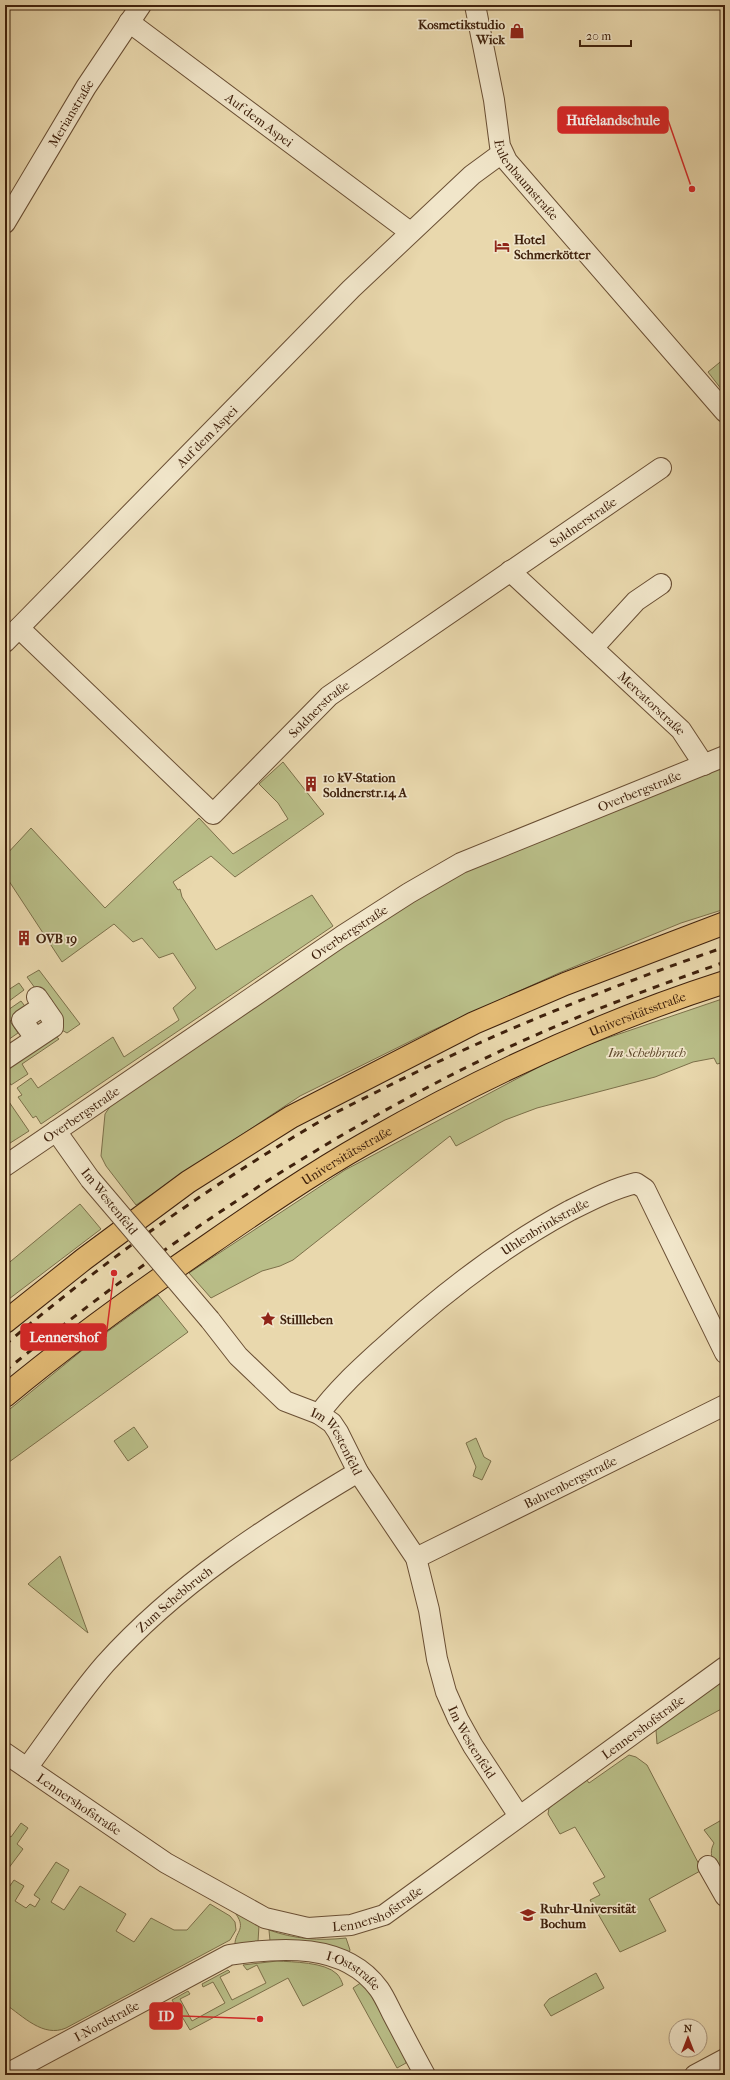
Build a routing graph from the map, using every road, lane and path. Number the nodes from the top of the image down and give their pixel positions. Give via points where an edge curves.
1 (141, 5) edge
2 (475, 5) edge
3 (129, 22) junction
4 (502, 154) junction
5 (5, 223) edge
6 (410, 232) junction
7 (725, 412) edge
8 (661, 468) dead end
9 (510, 571) junction
10 (661, 584) dead end
11 (19, 628) junction
12 (5, 642) edge
13 (593, 648) junction
14 (725, 756) edge
15 (704, 765) junction
16 (725, 924) edge
17 (725, 982) edge
18 (40, 1002) dead end
19 (5, 1059) edge
20 (56, 1131) junction
21 (5, 1166) edge
22 (5, 1322) edge
23 (725, 1353) edge
24 (5, 1396) edge
25 (725, 1405) edge
26 (318, 1414) junction
27 (358, 1472) junction
28 (416, 1558) junction
29 (725, 1667) edge
30 (5, 1753) edge
31 (27, 1768) junction
32 (519, 1816) junction
33 (708, 1866) dead end
34 (725, 1896) edge
35 (229, 1955) joint
36 (725, 2059) edge
37 (5, 2075) edge
38 (425, 2075) edge
39 (695, 2075) edge

1 - 3 street, Merianstraße
2 - 4 street, Eulenbaumstraße
3 - 5 street, Merianstraße via 86,87
3 - 6 street, Auf dem Aspei
4 - 6 street, Auf dem Aspei via 472,174
4 - 7 street, Eulenbaumstraße
6 - 11 street, Auf dem Aspei via 314,326
8 - 9 street, Soldnerstraße
9 - 11 street, Soldnerstraße via 329,696 213,814
9 - 13 street, Mercatorstraße
10 - 13 street via 636,601
11 - 12 street, Auf dem Aspei
13 - 15 street, Mercatorstraße via 681,730
14 - 15 street, Overbergstraße
15 - 20 street, Overbergstraße via 462,863 342,936
16 - 22 highway via 565,984 474,1023 291,1117 188,1182 84,1259
17 - 24 highway, Universitätsstraße via 678,997 551,1048 364,1144 296,1185 135,1295
18 - 19 street via 22,1020 35,1038
20 - 21 street, Overbergstraße
20 - 26 street, Im Westenfeld, bridge via 90,1179 238,1356 285,1401
23 - 26 street, Uhlenbrinkstraße via 644,1189 636,1183 618,1187 545,1224 475,1271 420,1314 332,1396
25 - 28 street, Bahrenbergstraße
26 - 27 street, Im Westenfeld via 332,1423
27 - 28 street, Im Westenfeld
27 - 31 street, Zum Schebbruch via 279,1519 221,1559 140,1627 92,1680
28 - 32 street, Im Westenfeld via 446,1692 473,1746
29 - 32 street, Lennershofstraße
30 - 31 street, Lennershofstraße
31 - 32 street, Lennershofstraße via 166,1863 265,1918 308,1928 351,1925 384,1915
33 - 34 street
35 - 37 street, I-Nordstraße
35 - 38 street, I-Oststraße via 266,1949 303,1950 335,1958 354,1967 379,1989
36 - 39 street

